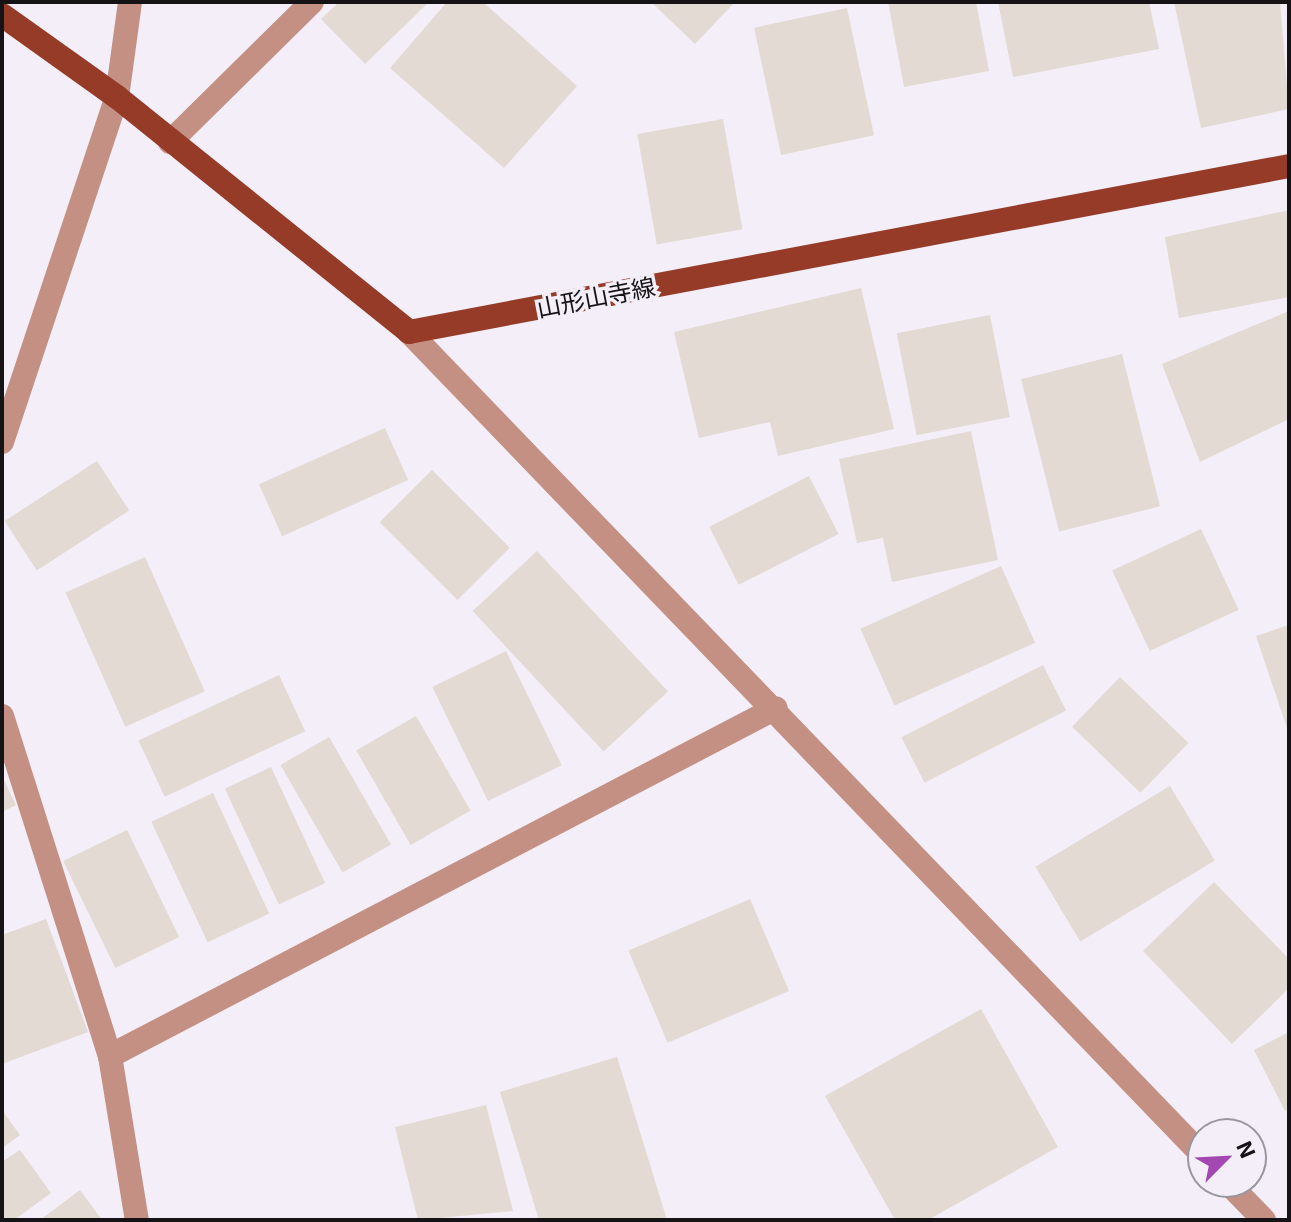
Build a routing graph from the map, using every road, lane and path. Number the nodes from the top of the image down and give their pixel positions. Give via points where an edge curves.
1 (130, 2) edge
2 (312, 2) edge
3 (2, 15) edge
4 (117, 97) junction
5 (170, 142) junction
6 (1289, 166) edge
7 (409, 332) junction
8 (2, 442) edge
9 (776, 708) junction
10 (2, 716) edge
11 (110, 1056) junction
12 (1187, 1139) edge
13 (1243, 1198) edge
14 (137, 1220) edge
15 (1264, 1220) edge

1 - 4 street
2 - 5 street
3 - 4 main road
4 - 5 main road
4 - 8 street
5 - 7 main road
6 - 7 main road, 山形山寺線
7 - 9 street
9 - 11 street
9 - 12 street
10 - 11 street
11 - 14 street
13 - 15 street

